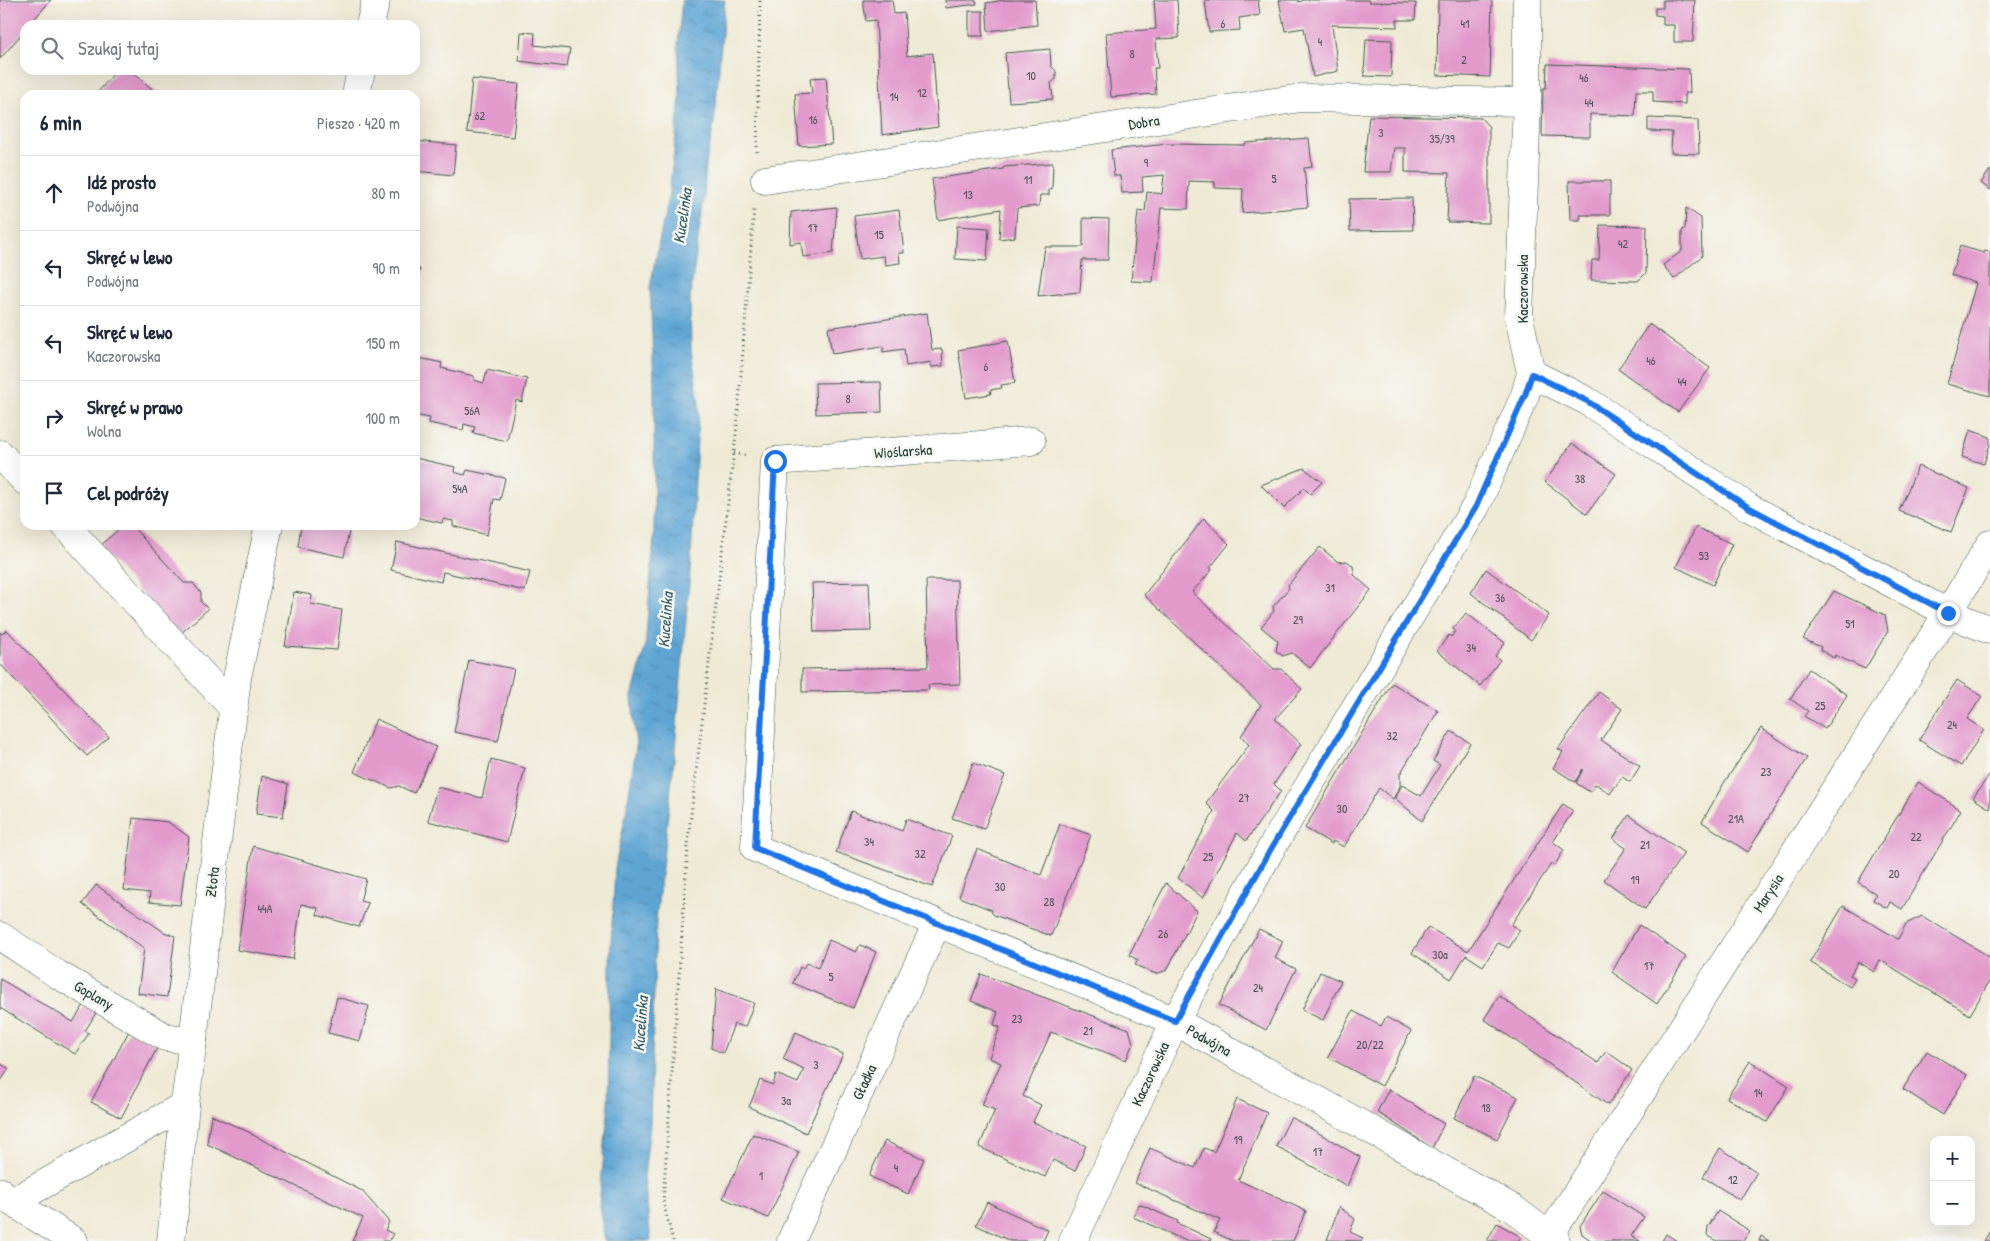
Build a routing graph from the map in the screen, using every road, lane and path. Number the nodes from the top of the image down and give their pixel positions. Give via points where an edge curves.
1 (376, 0) edge
2 (760, 0) edge
3 (1528, 0) edge
4 (371, 20) edge
5 (360, 75) edge
6 (357, 90) edge
7 (1527, 102) junction
8 (757, 153) dead end
9 (765, 180) dead end
10 (754, 205) dead end
11 (1532, 374) junction
12 (1031, 441) dead end
13 (0, 454) edge
14 (775, 461) joint
15 (20, 476) edge
16 (70, 530) edge
17 (268, 530) edge
18 (1990, 544) edge
19 (1948, 613) junction
20 (1990, 630) edge
21 (234, 709) junction
22 (937, 923) junction
23 (0, 936) edge
24 (1175, 1021) junction
25 (193, 1041) junction
26 (185, 1105) junction
27 (6, 1196) edge
28 (1550, 1239) edge
29 (74, 1241) edge
30 (171, 1241) edge
31 (673, 1241) edge
32 (791, 1241) edge
33 (1072, 1241) edge

1 - 4 street
2 - 8 path
3 - 7 street, Kaczorowska
5 - 6 street
7 - 9 street, Dobra via 1301,98
7 - 11 street, Kaczorowska via 1519,317
10 - 31 path via 737,426 689,832 662,1201
11 - 19 street via 1587,401 1748,507
11 - 24 street, Kaczorowska via 1476,506 1272,847
12 - 14 street, Wioślarska
13 - 15 street
14 - 22 street, Podwójna via 755,848
16 - 21 street
17 - 21 street, Złota
18 - 19 street, Marysia
19 - 20 street
19 - 28 street, Marysia
21 - 25 street, Złota
22 - 24 street, Podwójna
22 - 32 street, Gładka
23 - 25 street, Goplany via 57,974 165,1037
24 - 28 street, Podwójna via 1512,1208
24 - 33 street, Kaczorowska
25 - 26 street, Złota
26 - 27 street
26 - 30 street, Złota
27 - 29 street

